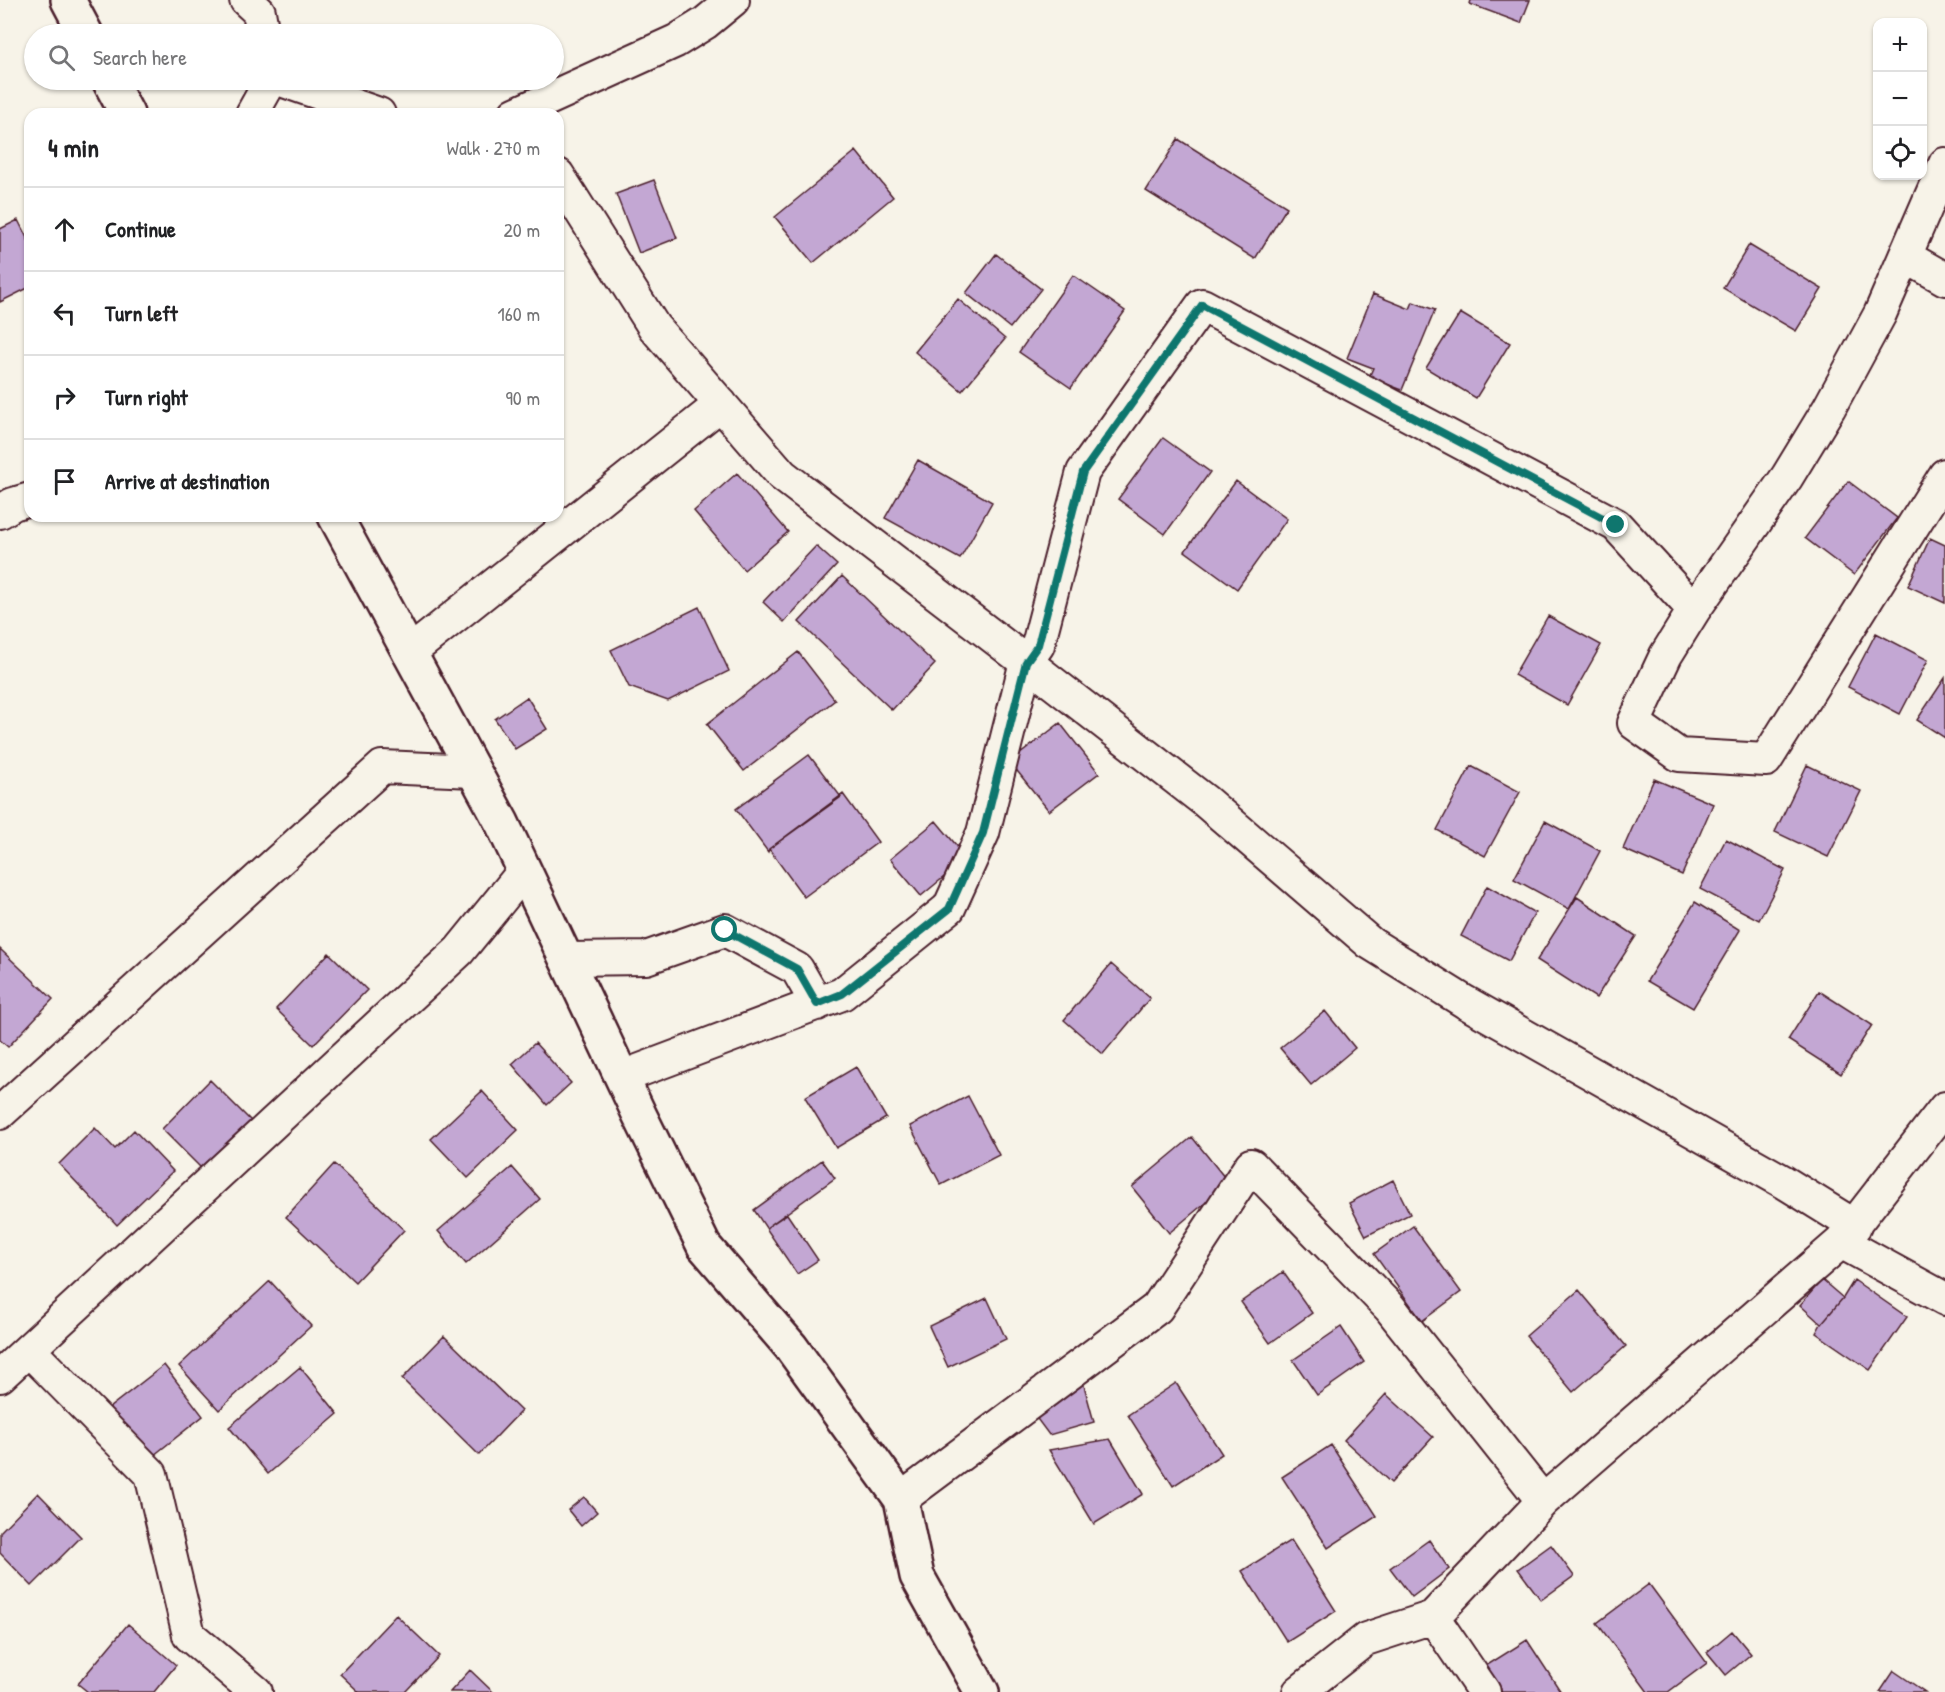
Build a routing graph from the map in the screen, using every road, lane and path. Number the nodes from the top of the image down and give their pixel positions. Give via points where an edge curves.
1 (68, 0) edge
2 (246, 0) edge
3 (733, 0) edge
4 (81, 24) edge
5 (262, 24) edge
6 (114, 90) edge
7 (265, 90) edge
8 (310, 90) edge
9 (124, 108) edge
10 (255, 108) edge
11 (362, 108) edge
12 (529, 108) edge
13 (1945, 164) edge
14 (564, 184) edge
15 (1905, 256) junction
16 (1945, 279) edge
17 (721, 404) junction
18 (1945, 476) edge
19 (24, 501) edge
20 (0, 512) edge
21 (338, 522) edge
22 (1694, 610) junction
23 (409, 653) junction
24 (1026, 662) junction
25 (474, 771) junction
26 (524, 871) junction
27 (566, 959) junction
28 (817, 1004) junction
29 (622, 1077) junction
30 (1945, 1108) edge
31 (0, 1113) edge
32 (1848, 1234) junction
33 (1945, 1299) edge
34 (29, 1350) junction
35 (0, 1376) edge
36 (901, 1499) junction
37 (1543, 1501) junction
38 (1433, 1617) junction
39 (256, 1692) edge
40 (982, 1692) edge
41 (1299, 1692) edge
42 (1484, 1692) edge

1 - 4 street
2 - 5 street via 259,12
3 - 12 street via 676,41
6 - 9 street
7 - 10 street
8 - 11 street
13 - 15 street
14 - 17 street via 654,327
15 - 16 street
15 - 22 street via 1880,314 1829,408 1787,477
17 - 23 street
17 - 24 street via 782,475
18 - 22 street via 1766,760 1679,755 1634,723 1666,655
19 - 20 street
21 - 23 street
22 - 24 street via 1616,525 1202,305 1083,472 1038,645
23 - 25 street
24 - 28 street via 983,833 949,909 842,994
24 - 32 street via 1205,801 1370,944 1784,1182
25 - 26 street
25 - 31 street via 382,767
26 - 27 street
26 - 34 street via 459,951
27 - 28 street via 646,958 725,930 797,969
27 - 29 street
28 - 29 street
29 - 36 street via 704,1246 791,1347
30 - 32 street
32 - 33 street
32 - 37 street
34 - 35 street
34 - 39 street via 152,1473 189,1635
36 - 37 street via 1157,1308 1251,1165 1390,1308
36 - 40 street via 917,1576
37 - 38 street
38 - 41 street via 1366,1639
38 - 42 street

